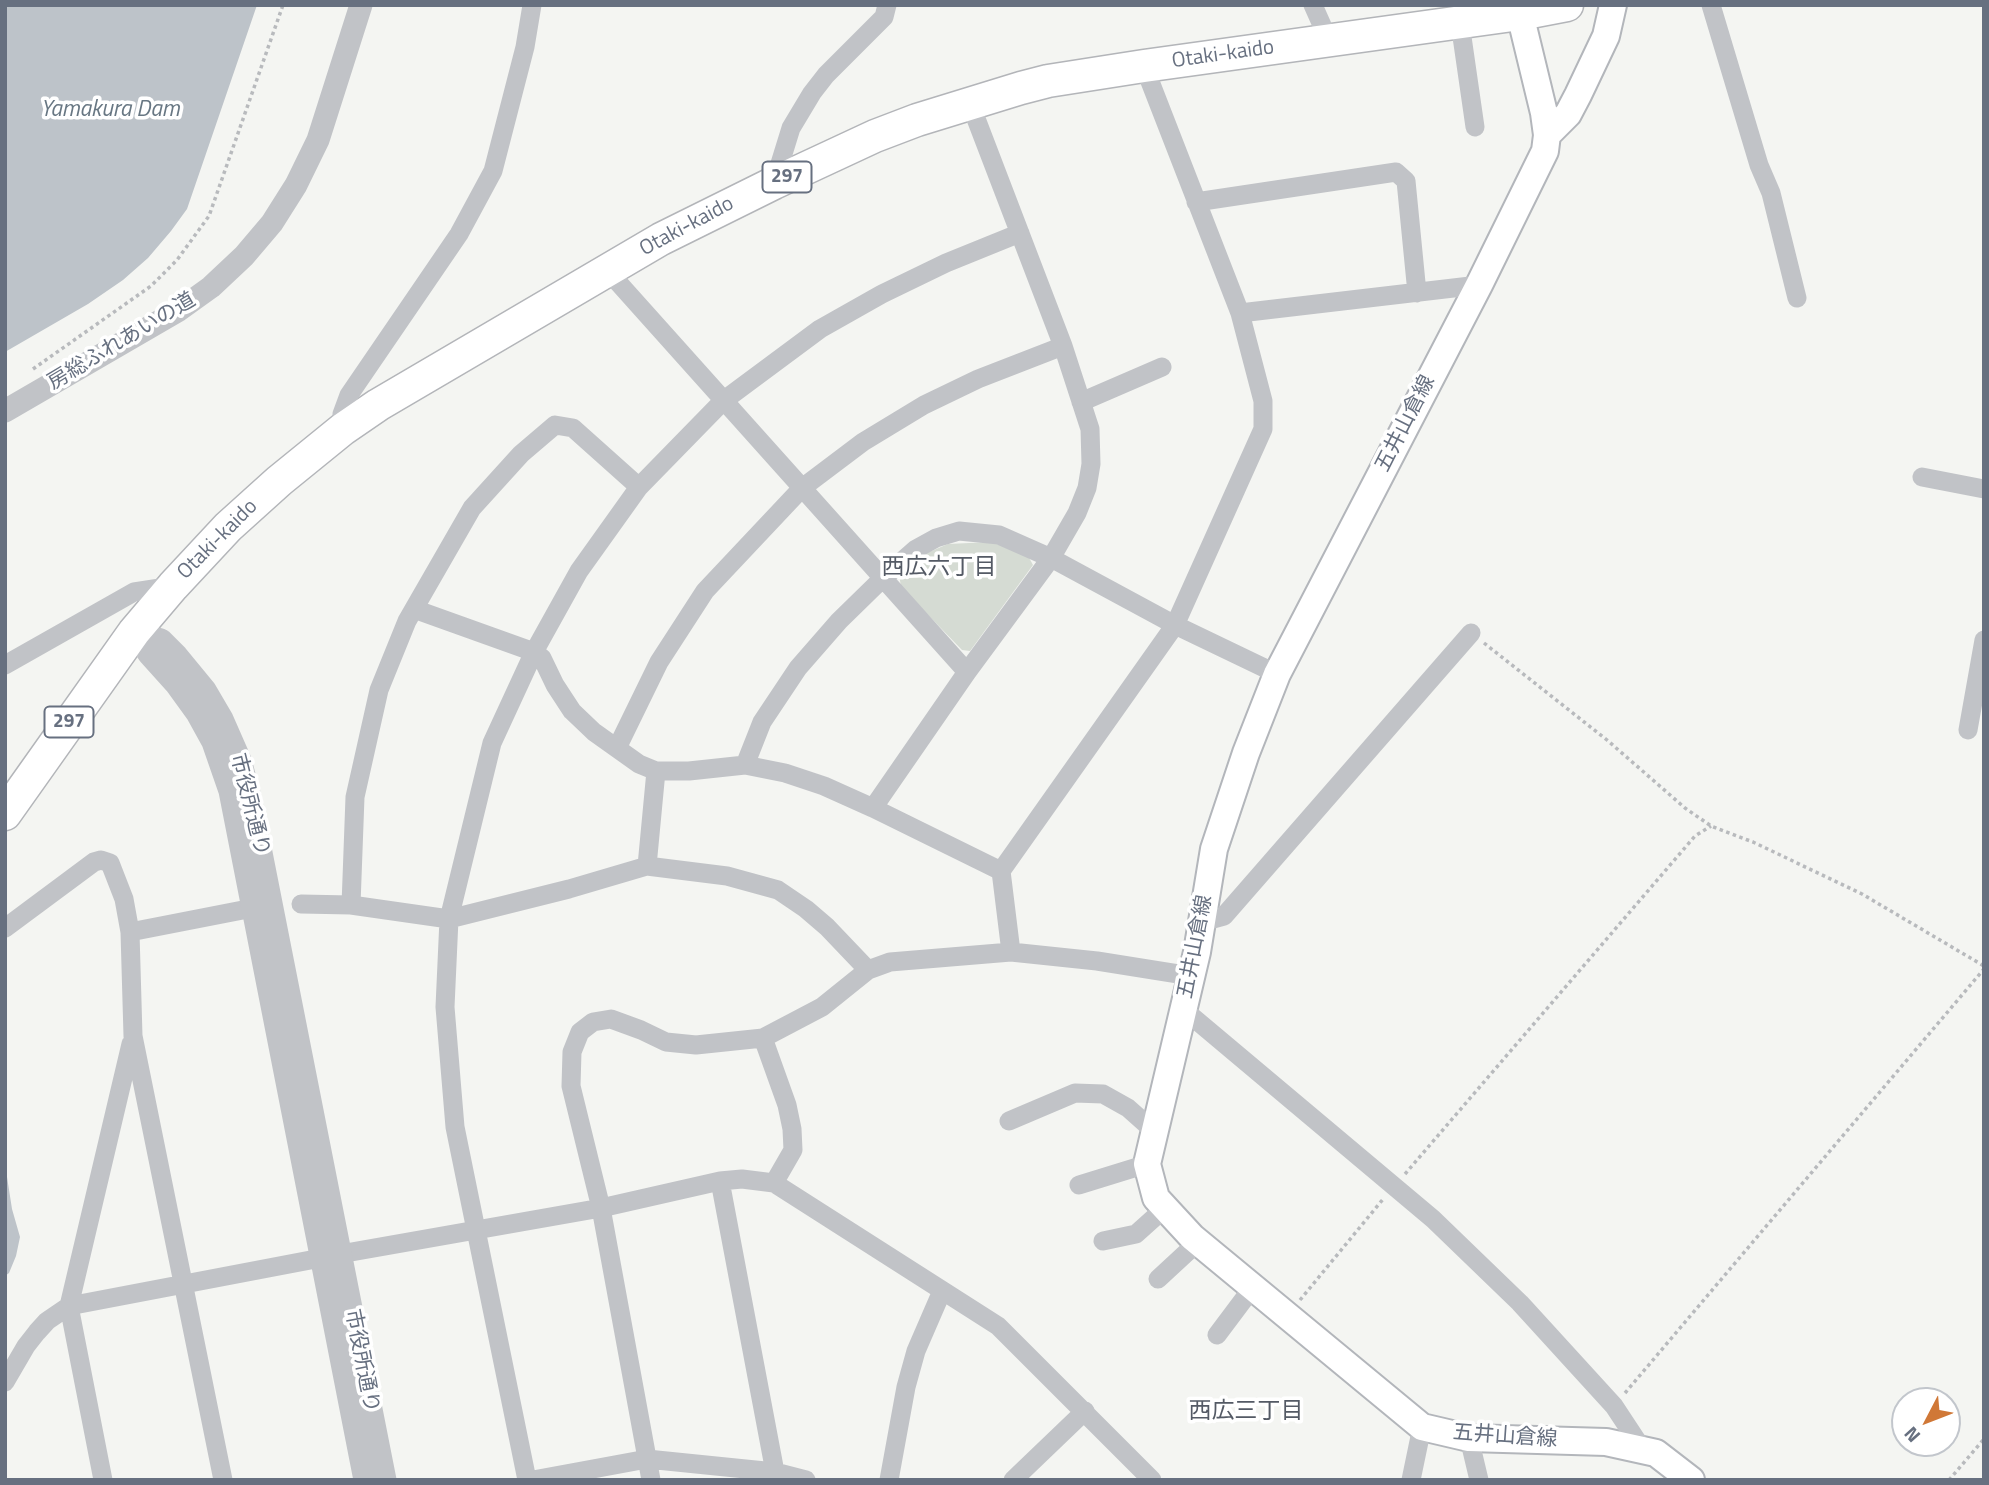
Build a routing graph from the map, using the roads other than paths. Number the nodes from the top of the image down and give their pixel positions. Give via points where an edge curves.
1 (361, 5) edge
2 (532, 5) edge
3 (887, 5) edge
4 (1312, 5) edge
5 (1567, 5) edge
6 (1613, 5) edge
7 (1712, 5) edge
8 (1519, 10) edge
9 (1460, 23) junction
10 (1329, 41) junction
11 (1144, 66) junction
12 (970, 103) junction
13 (1475, 127) dead end
14 (1547, 135) junction
15 (775, 183) junction
16 (1196, 202) junction
17 (1020, 233) junction
18 (607, 270) junction
19 (1479, 285) junction
20 (1417, 293) junction
21 (1797, 298) dead end
22 (1240, 313) junction
23 (1063, 346) junction
24 (1162, 367) dead end
25 (723, 401) junction
26 (1081, 402) junction
27 (5, 411) edge
28 (343, 429) junction
29 (1923, 477) dead end
30 (639, 487) junction
31 (802, 488) junction
32 (1984, 489) edge
33 (1051, 558) junction
34 (883, 578) junction
35 (173, 586) junction
36 (414, 609) junction
37 (1175, 625) junction
38 (134, 632) junction
39 (1471, 633) road end
40 (1984, 639) edge
41 (534, 652) junction
42 (5, 665) edge
43 (967, 671) junction
44 (1277, 674) junction
45 (1968, 730) dead end
46 (617, 748) junction
47 (746, 765) junction
48 (656, 771) junction
49 (873, 808) junction
50 (5, 814) edge
51 (647, 866) junction
52 (1000, 871) junction
53 (301, 904) dead end
54 (351, 905) junction
55 (253, 908) junction
56 (449, 919) junction
57 (1202, 922) junction
58 (5, 928) edge
59 (131, 932) junction
60 (1011, 951) junction
61 (868, 970) junction
62 (1191, 976) junction
63 (1183, 1009) junction
64 (133, 1036) junction
65 (763, 1038) junction
66 (1009, 1121) dead end
67 (1154, 1132) junction
68 (1147, 1164) junction
69 (720, 1181) junction
70 (774, 1183) junction
71 (1079, 1185) dead end
72 (601, 1208) junction
73 (1165, 1208) junction
74 (475, 1232) junction
75 (1103, 1241) dead end
76 (1198, 1242) junction
77 (331, 1256) junction
78 (1158, 1279) dead end
79 (183, 1286) junction
80 (1253, 1287) junction
81 (942, 1291) junction
82 (69, 1306) junction
83 (1217, 1335) dead end
84 (5, 1382) edge
85 (1085, 1411) junction
86 (1422, 1427) junction
87 (1469, 1438) junction
88 (1643, 1450) junction
89 (646, 1459) junction
90 (775, 1472) junction
91 (103, 1480) edge
92 (223, 1480) edge
93 (365, 1480) edge
94 (385, 1480) edge
95 (527, 1480) edge
96 (533, 1480) edge
97 (651, 1480) edge
98 (806, 1480) edge
99 (889, 1480) edge
100 (1013, 1480) edge
101 (1152, 1480) edge
102 (1411, 1480) edge
103 (1479, 1480) edge
104 (1691, 1480) edge

1 - 27 street, 房総ふれあいの道 via 318,140 272,223 244,256 179,310
2 - 28 street via 493,170 459,234 349,395 342,414
3 - 15 street via 884,17 812,93 791,128
4 - 10 street
5 - 8 highway, Otaki-kaido / 297
6 - 14 main road, 五井山倉線 via 1606,36 1578,95 1568,114
7 - 21 street via 1771,193
8 - 9 highway, Otaki-kaido / 297
8 - 14 main road, 五井山倉線
9 - 10 highway, Otaki-kaido / 297
9 - 13 street
10 - 11 highway, Otaki-kaido / 297
11 - 12 highway, Otaki-kaido / 297 via 1048,81
11 - 16 street
12 - 15 highway, Otaki-kaido / 297 via 875,136
12 - 17 street
14 - 19 main road, 五井山倉線 via 1538,170
15 - 18 highway, Otaki-kaido / 297
16 - 20 street via 1396,172 1406,181
16 - 22 street
17 - 23 street
17 - 25 street via 924,274 820,329
18 - 25 street
18 - 28 highway, Otaki-kaido / 297
19 - 20 street
19 - 44 main road, 五井山倉線
20 - 22 street
22 - 37 street via 1263,401 1263,429
23 - 26 street
23 - 31 street via 924,405 863,442
24 - 26 street
25 - 30 street
25 - 31 street
26 - 33 street via 1090,429 1087,488
28 - 35 highway, Otaki-kaido / 297 via 228,527
29 - 32 street
30 - 36 street via 572,428 555,425 521,454 472,508
30 - 41 street via 579,571
31 - 34 street
31 - 46 street via 705,592 659,662
33 - 34 street via 999,535 959,531 916,549
33 - 37 street
33 - 43 street
34 - 43 street
34 - 47 street via 798,668 762,722
35 - 38 highway, Otaki-kaido / 297
35 - 42 street via 134,592
36 - 41 street
36 - 54 street via 379,690 355,797
37 - 44 street
37 - 52 street
38 - 50 highway, Otaki-kaido / 297
38 - 55 street, 市役所通り via 197,713 213,742 230,792
38 - 77 street, 市役所通り via 161,640 177,656 222,719 240,760
39 - 57 street via 1224,916
40 - 45 street
41 - 46 street via 572,711
41 - 56 street via 492,743
43 - 49 street
44 - 57 main road, 五井山倉線 via 1214,849
46 - 48 street
47 - 48 street
47 - 49 street via 824,786
48 - 51 street
49 - 52 street
51 - 56 street
51 - 61 street via 727,876 778,890 827,927
52 - 60 street
53 - 54 street
54 - 56 street
55 - 59 street
55 - 77 street, 市役所通り
56 - 74 street via 445,1007 454,1114
57 - 62 main road, 五井山倉線
58 - 59 street via 101,860 110,863
59 - 64 street
60 - 61 street via 890,962
60 - 62 street
61 - 65 street via 822,1007
62 - 63 main road, 五井山倉線
63 - 67 main road, 五井山倉線
63 - 88 street via 1433,1219 1520,1303 1614,1406
64 - 79 street
64 - 82 street
65 - 70 street via 792,1129 793,1150
65 - 72 street via 696,1045 666,1042 611,1019 579,1032 572,1052 571,1086
66 - 67 street via 1075,1093 1103,1094 1128,1108
67 - 68 main road, 五井山倉線
68 - 71 street
68 - 73 main road, 五井山倉線 via 1156,1198
69 - 70 street
69 - 72 street
69 - 90 street
70 - 81 street
72 - 74 street
72 - 89 street
73 - 75 street via 1136,1234
73 - 76 main road, 五井山倉線
74 - 77 street
74 - 95 street
76 - 78 street
76 - 80 main road, 五井山倉線
77 - 79 street
77 - 93 street, 市役所通り
77 - 94 street, 市役所通り
79 - 82 street
79 - 92 street
80 - 83 street
80 - 86 main road, 五井山倉線
81 - 85 street via 998,1326
81 - 99 street via 913,1363
82 - 84 street via 37,1332
82 - 91 street
85 - 100 street
85 - 101 street
86 - 87 main road, 五井山倉線
86 - 102 street
87 - 88 main road, 五井山倉線 via 1606,1442
87 - 103 street
88 - 104 main road, 五井山倉線 via 1656,1453
89 - 90 street
89 - 96 street
89 - 97 street
90 - 98 street

